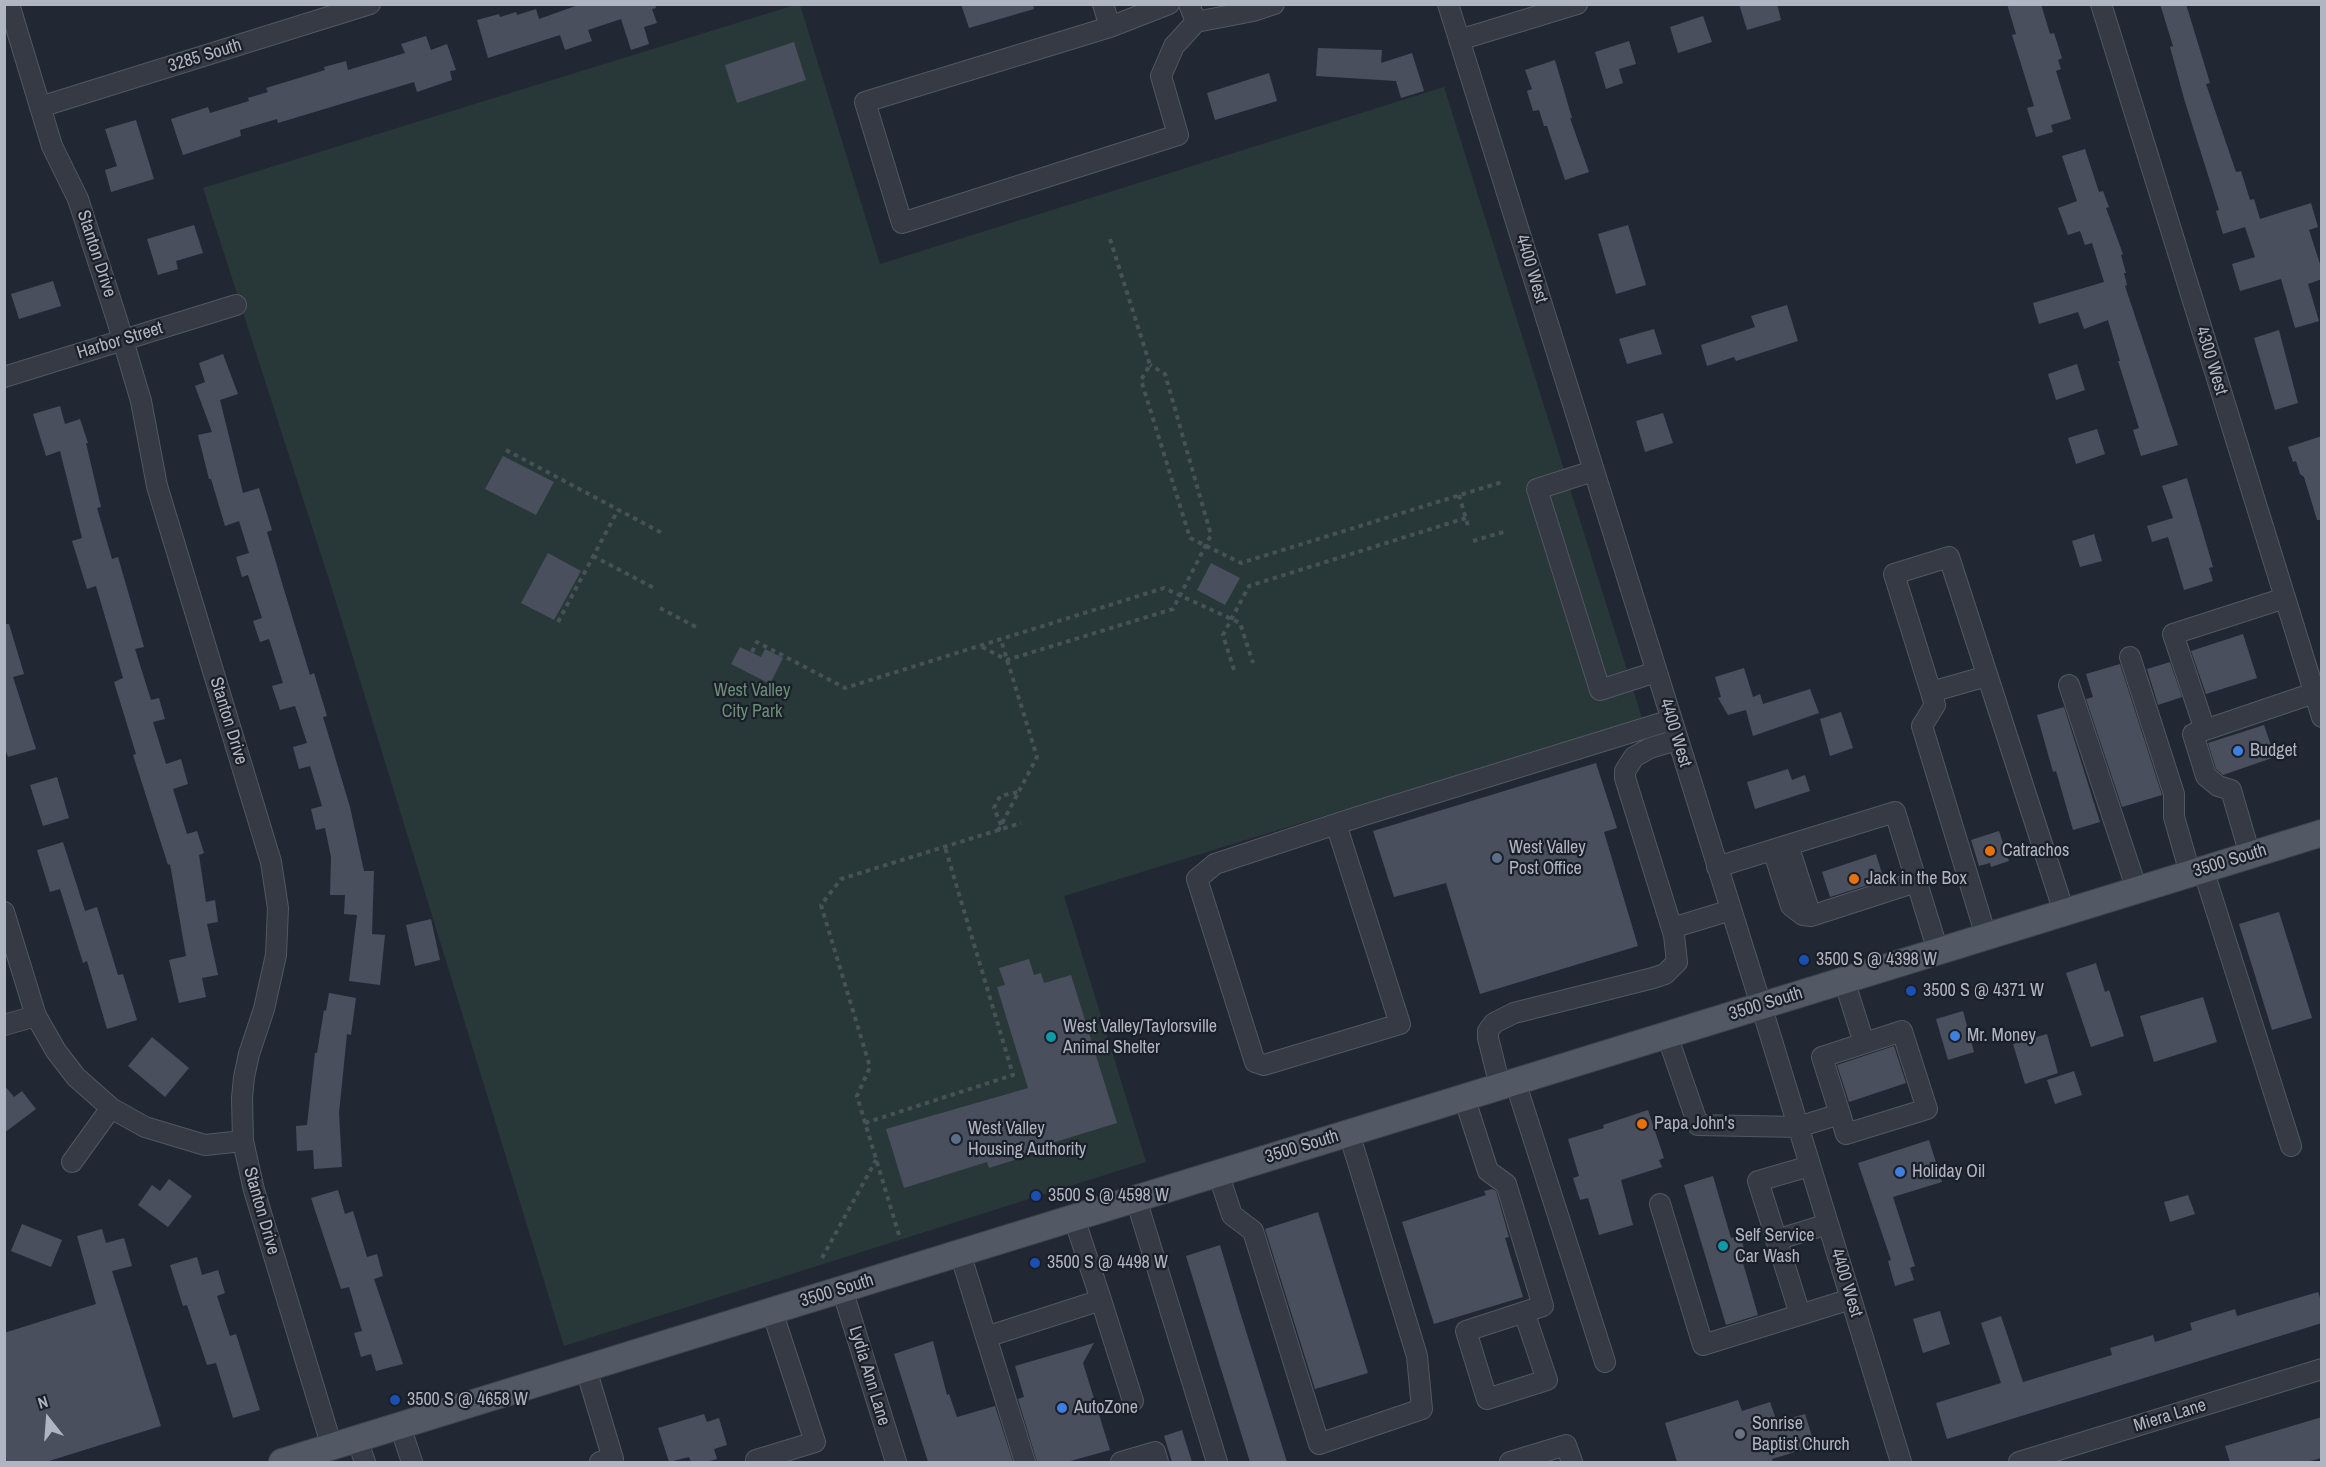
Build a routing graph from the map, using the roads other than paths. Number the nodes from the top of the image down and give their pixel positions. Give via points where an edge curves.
1 (9, 4) edge
2 (370, 4) edge
3 (1103, 4) edge
4 (1169, 4) edge
5 (1274, 4) edge
6 (1448, 4) edge
7 (1577, 4) edge
8 (2101, 4) edge
9 (1193, 13) edge
10 (1110, 27) junction
11 (1459, 40) junction
12 (40, 106) junction
13 (236, 305) dead end
14 (123, 340) junction
15 (4, 377) edge
16 (1593, 471) junction
17 (2284, 598) junction
18 (2130, 657) dead end
19 (2314, 669) edge
20 (1656, 672) junction
21 (1987, 676) junction
22 (2068, 685) dead end
23 (1931, 693) junction
24 (2314, 693) junction
25 (2322, 717) edge
26 (1671, 720) junction
27 (2205, 730) junction
28 (1677, 740) junction
29 (1336, 824) junction
30 (2322, 833) edge
31 (1781, 848) junction
32 (2250, 855) junction
33 (1717, 867) junction
34 (2197, 871) junction
35 (1916, 882) junction
36 (2137, 890) junction
37 (1731, 910) junction
38 (4, 912) edge
39 (2064, 912) junction
40 (1672, 928) junction
41 (1986, 936) junction
42 (1938, 951) junction
43 (1844, 980) junction
44 (1761, 1005) junction
45 (36, 1016) junction
46 (4, 1025) edge
47 (1667, 1035) junction
48 (1864, 1043) junction
49 (1508, 1084) junction
50 (1464, 1097) junction
51 (111, 1108) junction
52 (1840, 1114) junction
53 (1798, 1127) junction
54 (1349, 1133) junction
55 (243, 1141) junction
56 (2291, 1146) dead end
57 (72, 1162) dead end
58 (1810, 1166) junction
59 (1218, 1173) junction
60 (1136, 1199) junction
61 (1660, 1204) dead end
62 (1074, 1218) junction
63 (1828, 1224) junction
64 (1776, 1240) junction
65 (960, 1253) junction
66 (842, 1289) junction
67 (1851, 1299) junction
68 (1101, 1300) junction
69 (772, 1311) junction
70 (1524, 1312) junction
71 (1800, 1314) junction
72 (986, 1337) junction
73 (1605, 1362) dead end
74 (586, 1369) junction
75 (2322, 1369) edge
76 (1133, 1401) dead end
77 (400, 1426) junction
78 (332, 1447) junction
79 (361, 1451) edge
80 (756, 1460) dead end
81 (282, 1462) edge
82 (412, 1462) edge
83 (600, 1462) edge
84 (896, 1462) edge
85 (1025, 1462) edge
86 (1121, 1462) edge
87 (1158, 1462) edge
88 (1217, 1462) edge
89 (1510, 1462) edge
90 (1572, 1462) edge
91 (1901, 1462) edge
92 (2019, 1462) edge

1 - 12 street, Stanton Drive
2 - 12 street, 3285 South
3 - 10 street
4 - 10 street
5 - 9 street via 1253,11
6 - 11 street, 4400 West
7 - 11 street
8 - 17 street, 4300 West
9 - 10 street via 1161,76 1178,135 902,223 865,102
11 - 16 street, 4400 West
12 - 14 street, Stanton Drive via 52,146 78,199
13 - 14 street, Harbor Street
14 - 15 street, Harbor Street
14 - 55 street, Stanton Drive via 141,401 156,486 266,841 276,885 276,955 244,1077
16 - 20 street, 4400 West
16 - 20 street via 1537,489 1600,690
17 - 19 street, 4300 West
17 - 27 street via 2173,634
18 - 34 street via 2174,794 2175,817
19 - 24 street, 4300 West
20 - 26 street, 4400 West
21 - 23 street
21 - 23 street via 1949,557 1894,574
21 - 39 street
22 - 36 street
23 - 41 street via 1935,705 1922,726
24 - 25 street, 4300 West
24 - 27 street
26 - 28 street, 4400 West
26 - 29 street
27 - 32 street via 2193,734 2206,776 2231,790
28 - 33 street, 4400 West
28 - 40 street via 1640,753 1625,771
29 - 29 street via 1215,864 1197,879 1255,1062 1264,1065 1400,1024
30 - 32 main road, 3500 South
31 - 33 street
31 - 35 street via 1811,916
31 - 35 street via 1895,812
32 - 34 main road, 3500 South
33 - 37 street, 4400 West
34 - 36 main road, 3500 South
34 - 56 street
35 - 42 street
36 - 39 main road, 3500 South
37 - 40 street
37 - 44 street, 4400 West
38 - 45 street
39 - 41 main road, 3500 South
40 - 49 street via 1678,957 1665,974 1514,1013 1494,1023 1488,1038
41 - 42 main road, 3500 South
42 - 43 main road, 3500 South
43 - 44 main road, 3500 South
43 - 48 street
44 - 47 main road, 3500 South
44 - 53 street, 4400 West
45 - 46 street
45 - 51 street via 76,1077
47 - 49 main road, 3500 South
47 - 53 street via 1698,1125
48 - 52 street via 1822,1057
48 - 52 street via 1902,1031 1927,1109 1846,1134
49 - 50 main road, 3500 South
49 - 73 street
50 - 54 main road, 3500 South
50 - 70 street via 1488,1171 1506,1184 1543,1306
51 - 55 street via 145,1127 205,1144
51 - 57 street
52 - 53 street
53 - 58 street, 4400 West
54 - 59 main road, 3500 South
54 - 59 street via 1417,1356 1422,1409 1319,1444 1253,1232 1232,1215
55 - 78 street, Stanton Drive via 254,1190
58 - 63 street, 4400 West
58 - 64 street via 1758,1181
59 - 60 main road, 3500 South
60 - 62 main road, 3500 South
60 - 88 street
61 - 71 street via 1703,1345
62 - 65 main road, 3500 South
62 - 68 street
63 - 64 street
63 - 67 street, 4400 West
64 - 71 street
65 - 66 main road, 3500 South
65 - 72 street
66 - 69 main road, 3500 South
66 - 84 street, Lydia Ann Lane
67 - 71 street
67 - 91 street, 4400 West
68 - 72 street
68 - 76 street
69 - 74 main road, 3500 South
69 - 80 street via 815,1442
70 - 70 street via 1466,1331 1487,1399 1547,1380
72 - 85 street
74 - 77 main road, 3500 South
74 - 83 street via 613,1459
75 - 92 street, Miera Lane
77 - 79 main road, 3500 South
77 - 82 street
78 - 79 main road, 3500 South
78 - 81 main road, 3500 South
86 - 87 street via 1155,1452
89 - 90 street via 1566,1445

